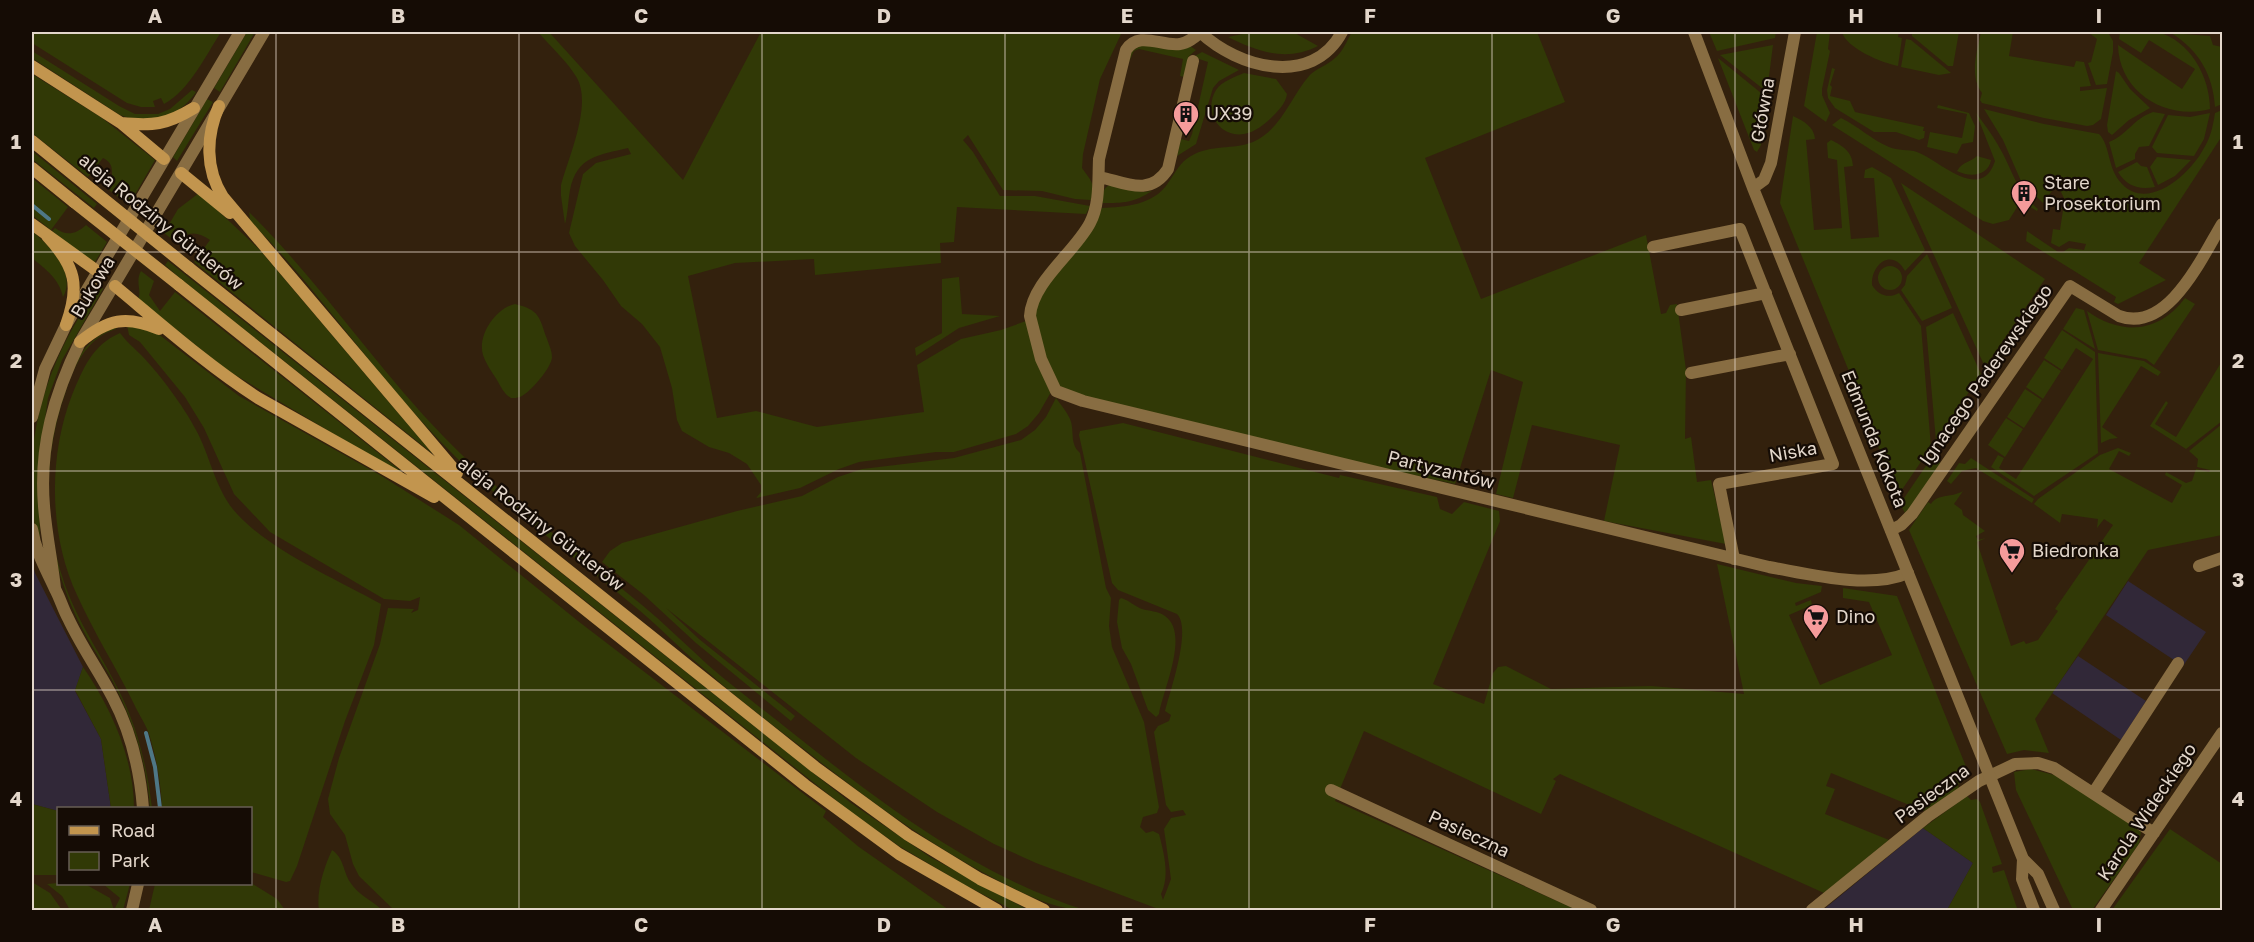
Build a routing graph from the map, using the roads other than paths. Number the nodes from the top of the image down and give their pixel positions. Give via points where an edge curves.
1 (240, 32) edge
2 (264, 32) edge
3 (1342, 32) edge
4 (1694, 32) edge
5 (1795, 32) edge
6 (1203, 34) edge
7 (1193, 61) dead end
8 (32, 66) edge
9 (219, 106) junction
10 (194, 108) junction
11 (121, 123) junction
12 (32, 141) edge
13 (164, 159) junction
14 (32, 168) edge
15 (181, 173) junction
16 (1100, 177) junction
17 (1753, 188) junction
18 (32, 224) edge
19 (2223, 224) edge
20 (254, 233) junction
21 (47, 236) junction
22 (1653, 248) dead end
23 (97, 271) junction
24 (115, 286) junction
25 (1766, 293) junction
26 (1681, 310) dead end
27 (66, 325) junction
28 (169, 332) junction
29 (80, 342) junction
30 (1790, 354) junction
31 (1691, 373) dead end
32 (32, 417) edge
33 (475, 495) junction
34 (469, 516) junction
35 (32, 529) edge
36 (1891, 530) junction
37 (2223, 558) edge
38 (1734, 559) junction
39 (2199, 566) dead end
40 (1908, 573) junction
41 (55, 588) junction
42 (2178, 663) dead end
43 (2223, 734) edge
44 (1989, 775) junction
45 (1331, 790) dead end
46 (2094, 792) junction
47 (143, 807) edge
48 (2154, 833) junction
49 (2023, 859) junction
50 (138, 885) edge
51 (132, 910) edge
52 (997, 910) edge
53 (1044, 910) edge
54 (1592, 910) edge
55 (1812, 910) edge
56 (2034, 910) edge
57 (2054, 910) edge
58 (2101, 910) edge

1 - 10 street, Bukowa
2 - 9 street, Bukowa
3 - 6 street via 1318,59 1293,66 1266,66 1241,60
4 - 17 street, Edmunda Kokota
5 - 17 street, Główna via 1771,163 1764,180
6 - 16 street via 1179,45 1137,40 1128,46 1099,159
7 - 16 street via 1163,177 1149,186 1139,186
8 - 11 main road
9 - 15 street, Bukowa
9 - 20 main road via 209,137 211,170 223,197
10 - 11 main road via 176,119 153,125
10 - 13 street, Bukowa
11 - 13 main road
12 - 33 main road, aleja Rodziny Gürtlerów, bridge
13 - 15 street
13 - 23 street, Bukowa
14 - 34 main road, bridge
15 - 20 main road
15 - 24 street, Bukowa
16 - 38 street, Partyzantów via 1090,222 1040,289 1032,306 1030,316 1041,359 1056,391
17 - 36 street, Edmunda Kokota
18 - 21 main road
19 - 36 street, Ignacego Paderewskiego via 2178,294 2165,308 2148,317 2127,319 2070,286 1915,509 1904,523
20 - 33 main road
21 - 23 main road
21 - 27 main road via 63,254 73,275 74,294
22 - 25 street, Niska via 1740,229
23 - 24 street
23 - 27 street, Bukowa
24 - 28 main road
24 - 29 street, Bukowa
25 - 26 street
25 - 30 street, Niska
27 - 32 street, Bukowa via 45,369
28 - 29 main road via 139,320 121,321 95,330
28 - 34 main road via 258,398
29 - 41 street, Bukowa via 63,376 45,447 44,506
30 - 31 street
30 - 38 street, Niska via 1833,464 1719,484
33 - 53 main road, aleja Rodziny Gürtlerów via 815,767 898,828 980,879
34 - 52 main road via 805,785 899,854
35 - 41 street, Bukowa via 39,558
36 - 40 street, Edmunda Kokota
37 - 39 street
38 - 40 street, Partyzantów via 1862,580 1885,580
40 - 44 street, Edmunda Kokota
41 - 47 street, Bukowa via 125,726 139,775
42 - 46 street
43 - 48 street, Karola Wideckiego
44 - 46 street, Pasieczna via 2015,764 2037,763 2054,768
44 - 49 street, Edmunda Kokota
44 - 55 street, Pasieczna via 1928,816
45 - 54 street, Pasieczna
46 - 48 street, Pasieczna
48 - 58 street, Karola Wideckiego
49 - 56 street, Edmunda Kokota via 2022,879
49 - 57 street, Edmunda Kokota via 2038,874
50 - 51 street

